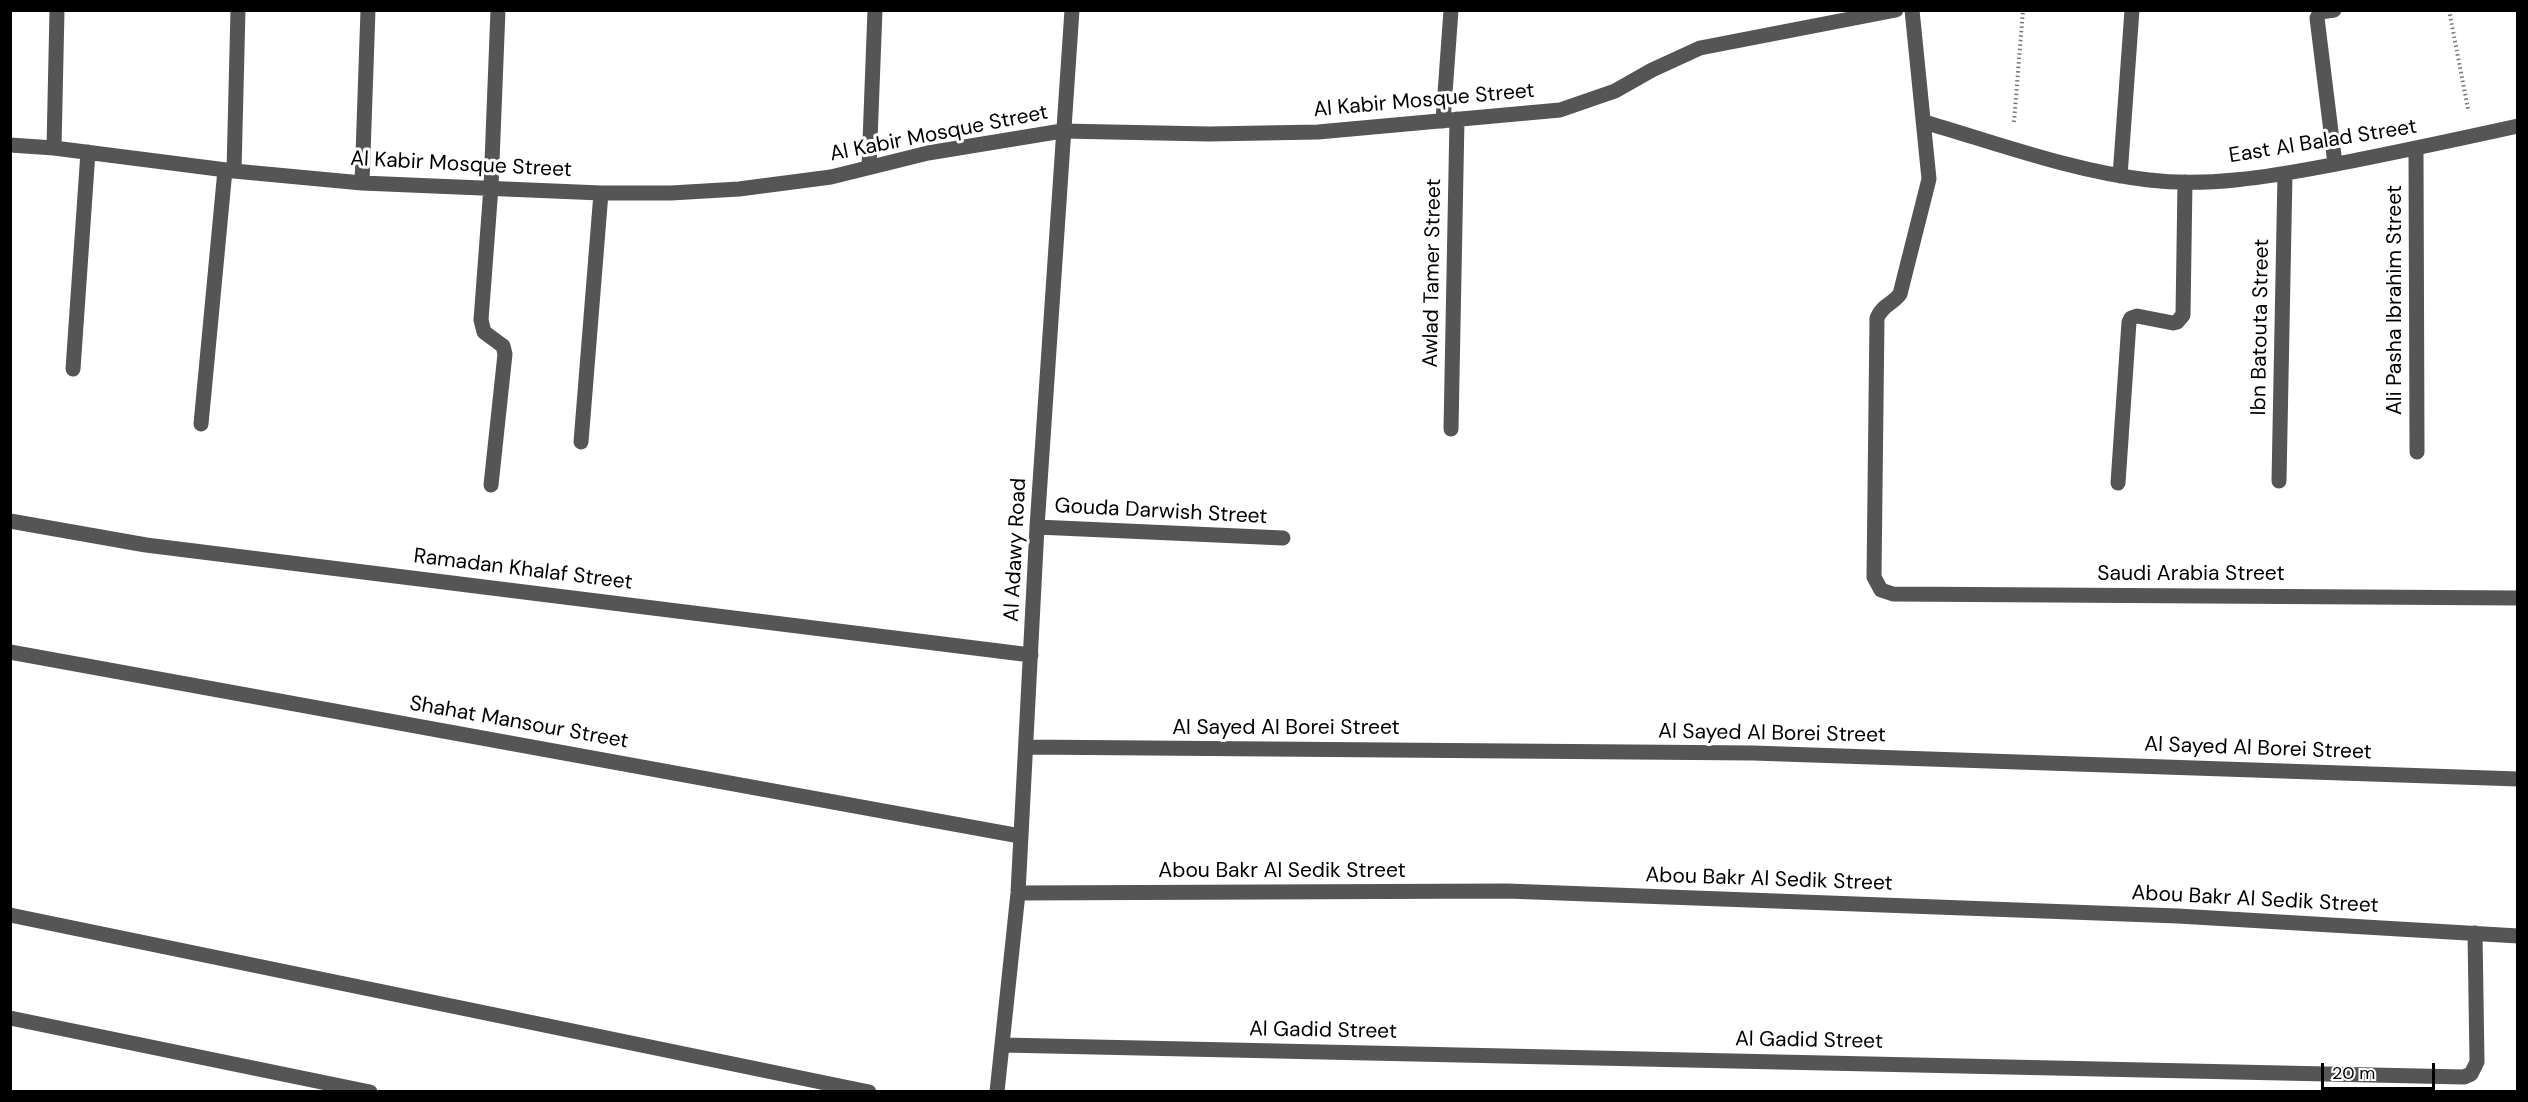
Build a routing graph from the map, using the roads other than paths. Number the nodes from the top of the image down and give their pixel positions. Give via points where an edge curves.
1 (57, 10) edge
2 (238, 10) edge
3 (368, 10) edge
4 (498, 10) edge
5 (875, 10) edge
6 (1072, 10) edge
7 (1451, 10) edge
8 (1896, 10) edge
9 (1912, 10) edge
10 (2132, 10) edge
11 (2334, 10) edge
12 (1450, 120) junction
13 (1924, 122) junction
14 (2517, 126) edge
15 (1062, 130) junction
16 (10, 145) edge
17 (54, 148) junction
18 (2416, 149) junction
19 (88, 152) junction
20 (2335, 165) junction
21 (869, 167) junction
22 (229, 171) junction
23 (2285, 174) junction
24 (2120, 176) junction
25 (2185, 182) junction
26 (362, 183) junction
27 (491, 187) junction
28 (601, 193) junction
29 (74, 369) dead end
30 (201, 424) dead end
31 (1450, 429) dead end
32 (581, 441) dead end
33 (2417, 452) dead end
34 (2279, 481) dead end
35 (2118, 483) dead end
36 (491, 485) dead end
37 (10, 521) edge
38 (1037, 527) junction
39 (1283, 538) dead end
40 (2517, 598) edge
41 (10, 652) edge
42 (1031, 655) junction
43 (1026, 747) junction
44 (2517, 779) edge
45 (1020, 836) junction
46 (1018, 893) junction
47 (10, 915) edge
48 (2475, 933) junction
49 (2517, 936) edge
50 (10, 1018) edge
51 (1003, 1045) junction
52 (370, 1092) edge
53 (869, 1092) edge
54 (997, 1092) edge

1 - 17 street
2 - 22 street
3 - 26 street
4 - 27 street
5 - 21 street
6 - 15 street, Al Adawy Road
7 - 12 street, Awlad Tamer Street
8 - 12 street, Al Kabir Mosque Street via 1700,48 1615,91 1560,110
9 - 13 street
10 - 24 street
11 - 20 street via 2320,12 2317,18
12 - 15 street, Al Kabir Mosque Street via 1268,134
12 - 31 street, Awlad Tamer Street
13 - 24 street, East Al Balad Street
13 - 40 street, Saudi Arabia Street via 1928,189 1900,294 1881,309 1877,318 1874,577 1881,590 1893,594
14 - 18 street, East Al Balad Street
15 - 21 street, Al Kabir Mosque Street
15 - 38 street, Al Adawy Road
16 - 17 street, Al Kabir Mosque Street
17 - 19 street, Al Kabir Mosque Street
18 - 20 street, East Al Balad Street
18 - 33 street, Ali Pasha Ibrahim Street
19 - 22 street, Al Kabir Mosque Street
19 - 29 street
20 - 23 street, East Al Balad Street
21 - 28 street, Al Kabir Mosque Street via 788,184 671,193
22 - 26 street, Al Kabir Mosque Street
22 - 30 street
23 - 25 street, East Al Balad Street
23 - 34 street, Ibn Batouta Street
24 - 25 street, East Al Balad Street
25 - 35 street via 2183,315 2173,323 2137,316 2129,322
26 - 27 street, Al Kabir Mosque Street
27 - 28 street, Al Kabir Mosque Street
27 - 36 street via 481,320 484,332 503,346 504,354
28 - 32 street
37 - 42 street, Ramadan Khalaf Street via 146,545
38 - 39 street, Gouda Darwish Street
38 - 42 street, Al Adawy Road
41 - 45 street, Shahat Mansour Street
42 - 43 street, Al Adawy Road
43 - 44 street, Al Sayed Al Borei Street via 1753,753
43 - 45 street, Al Adawy Road
45 - 46 street, Al Adawy Road
46 - 48 street, Abou Bakr Al Sedik Street via 1507,891 2178,916
46 - 51 street, Al Adawy Road
47 - 53 street
48 - 49 street, Abou Bakr Al Sedik Street
48 - 51 street, Al Gadid Street via 2477,1062 2471,1074 2464,1077
50 - 52 street
51 - 54 street, Al Adawy Road

